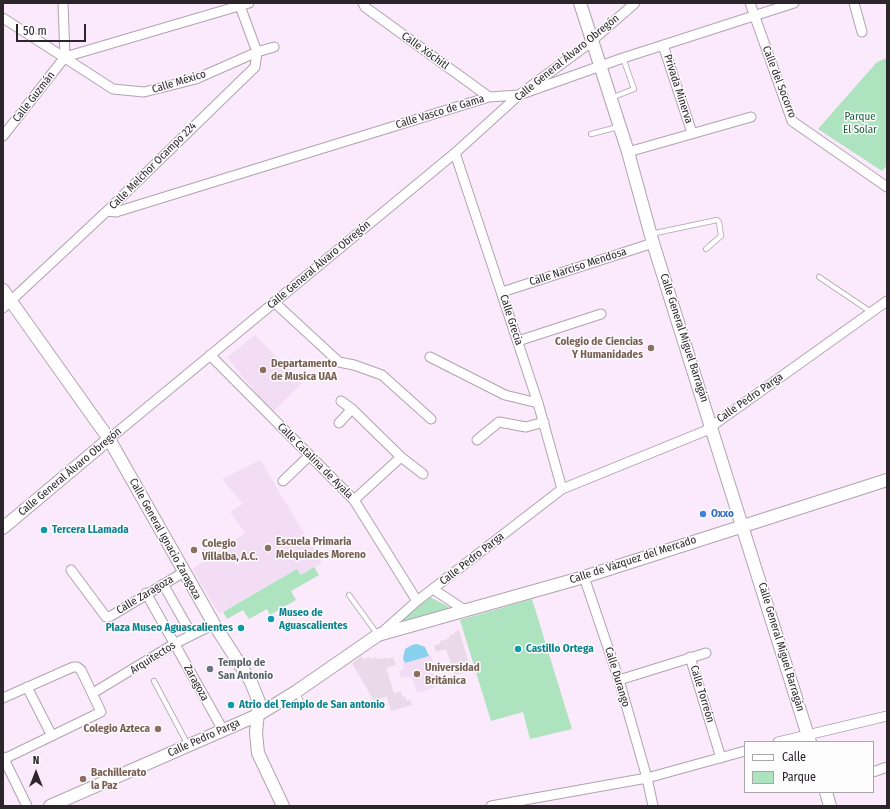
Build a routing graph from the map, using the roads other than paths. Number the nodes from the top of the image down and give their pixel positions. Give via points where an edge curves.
1 (63, 3) edge
2 (363, 3) edge
3 (580, 3) edge
4 (635, 3) edge
5 (750, 3) edge
6 (794, 3) edge
7 (854, 3) edge
8 (244, 4) edge
9 (755, 16) junction
10 (3, 18) edge
11 (862, 32) dead end
12 (592, 40) junction
13 (663, 45) junction
14 (274, 47) dead end
15 (257, 52) junction
16 (65, 57) junction
17 (623, 58) junction
18 (600, 66) junction
19 (519, 95) junction
20 (489, 97) junction
21 (610, 98) junction
22 (751, 116) dead end
23 (619, 126) junction
24 (591, 134) dead end
25 (692, 134) junction
26 (3, 136) edge
27 (628, 152) junction
28 (455, 153) junction
29 (887, 187) edge
30 (107, 211) junction
31 (652, 238) junction
32 (706, 249) dead end
33 (818, 277) dead end
34 (3, 290) edge
35 (502, 292) junction
36 (887, 301) edge
37 (274, 302) junction
38 (7, 304) edge
39 (871, 312) junction
40 (601, 314) dead end
41 (518, 341) junction
42 (210, 355) junction
43 (430, 357) dead end
44 (340, 401) dead end
45 (538, 403) junction
46 (352, 409) junction
47 (431, 419) dead end
48 (544, 422) junction
49 (339, 423) dead end
50 (712, 426) junction
51 (109, 439) junction
52 (477, 440) dead end
53 (309, 456) junction
54 (401, 457) junction
55 (423, 474) dead end
56 (887, 480) edge
57 (282, 481) dead end
58 (562, 489) junction
59 (354, 500) junction
60 (743, 525) junction
61 (3, 528) edge
62 (71, 570) dead end
63 (184, 572) junction
64 (584, 577) junction
65 (163, 584) junction
66 (433, 589) junction
67 (146, 593) junction
68 (349, 595) dead end
69 (417, 601) junction
70 (466, 611) junction
71 (214, 624) junction
72 (192, 635) junction
73 (378, 635) junction
74 (174, 644) junction
75 (706, 653) dead end
76 (690, 657) junction
77 (619, 680) junction
78 (154, 681) dead end
79 (27, 687) junction
80 (297, 691) junction
81 (93, 693) junction
82 (3, 698) edge
83 (303, 706) dead end
84 (258, 715) junction
85 (887, 716) edge
86 (223, 730) junction
87 (52, 736) junction
88 (808, 738) edge
89 (786, 741) edge
90 (188, 745) junction
91 (744, 751) edge
92 (3, 758) edge
93 (721, 758) junction
94 (887, 767) edge
95 (874, 772) edge
96 (647, 778) junction
97 (826, 793) edge
98 (27, 806) edge
99 (50, 806) edge
100 (283, 806) edge
101 (492, 806) edge
102 (654, 806) edge
103 (830, 806) edge

1 - 16 street
2 - 20 street, Calle Xóchitl via 365,7
3 - 12 street, Calle General Miguel Barragán
4 - 12 street, Calle General Álvaro Obregón
5 - 9 street, Calle del Socorro
6 - 9 street, Calle Vasco de Gama
7 - 11 street
8 - 15 street
8 - 16 street
9 - 13 street, Calle Vasco de Gama
9 - 29 street, Calle del Socorro via 792,121
10 - 16 street, Calle México
12 - 18 street, Calle General Miguel Barragán
12 - 19 street, Calle General Álvaro Obregón
13 - 17 street, Calle Vasco de Gama
13 - 25 street, Privada Minerva
14 - 15 street, Calle México
15 - 16 street, Calle México via 196,79 144,92 113,89
15 - 30 street, Calle Melchor Ocampo 224 via 255,67
16 - 26 street, Calle Guzmán
17 - 18 street, Calle Vasco de Gama
17 - 21 lane via 634,89
18 - 19 street, Calle Vasco de Gama
18 - 21 street, Calle General Miguel Barragán
19 - 20 street, Calle Vasco de Gama
19 - 28 street, Calle General Álvaro Obregón
20 - 30 street, Calle Vasco de Gama via 116,212
21 - 23 street, Calle General Miguel Barragán
22 - 25 street, Privada Minerva
23 - 24 lane
23 - 27 street, Calle General Miguel Barragán
25 - 27 street, Privada Minerva
27 - 31 street, Calle General Miguel Barragán
28 - 35 street, Calle Grecia
28 - 37 street, Calle General Álvaro Obregón
30 - 38 street, Calle Melchor Ocampo 224
31 - 32 lane via 716,220 719,222 721,236
31 - 35 street, Calle Narciso Mendosa
31 - 50 street, Calle General Miguel Barragán
33 - 39 lane
34 - 38 street, Calle General Ignacio Zaragoza
35 - 41 street, Calle Grecia
36 - 39 street, Calle Pedro Parga
37 - 42 street, Calle General Álvaro Obregón
37 - 47 street via 338,362 382,375
38 - 51 street, Calle General Ignacio Zaragoza
39 - 50 street, Calle Pedro Parga
40 - 41 street
41 - 45 street, Calle Grecia
42 - 51 street, Calle General Álvaro Obregón
42 - 53 street, Calle Catalina de Ayala
43 - 45 street via 505,396
44 - 46 street
45 - 48 street, Calle Grecia
46 - 49 street
46 - 54 street
48 - 52 street via 526,427 499,422
48 - 58 street, Calle Grecia
50 - 58 street, Calle Pedro Parga
50 - 60 street, Calle General Miguel Barragán
51 - 61 street, Calle General Álvaro Obregón
51 - 63 street, Calle General Ignacio Zaragoza
53 - 57 street
53 - 59 street, Calle Catalina de Ayala
54 - 55 street
54 - 59 street
56 - 60 street, Calle de Vázquez del Mercado
58 - 66 street, Calle Pedro Parga
59 - 69 street, Calle Catalina de Ayala
60 - 64 street, Calle de Vázquez del Mercado
60 - 88 street, Calle General Miguel Barragán
62 - 67 street, Calle Zaragoza via 106,617
63 - 65 street, Calle Zaragoza
63 - 71 street, Calle General Ignacio Zaragoza
64 - 70 street, Calle de Vázquez del Mercado
64 - 77 street, Calle Durango
65 - 67 street, Calle Zaragoza
65 - 72 street
66 - 69 street, Calle Pedro Parga
66 - 70 street
67 - 74 street, Zaragoza
68 - 73 lane
69 - 73 street, Calle Pedro Parga
70 - 73 street, Calle de Vázquez del Mercado
71 - 72 street, Arquitectos
71 - 84 street, Calle General Ignacio Zaragoza via 251,682 259,702
72 - 74 street, Arquitectos
73 - 80 street, Calle Pedro Parga
74 - 81 street, Arquitectos
74 - 86 street, Zaragoza
75 - 76 street
76 - 77 street, Calle Torreón
76 - 93 street, Calle Torreón
77 - 96 street, Calle Durango
78 - 90 lane
79 - 81 street via 77,667
79 - 82 street
79 - 87 street
80 - 83 lane
80 - 84 street, Calle Pedro Parga
81 - 87 street via 101,712
84 - 86 street, Calle Pedro Parga
84 - 100 street, Calle General Ignacio Zaragoza via 258,753
85 - 88 street
86 - 90 street, Calle Pedro Parga
87 - 92 street
88 - 89 street
90 - 99 street, Calle Pedro Parga
91 - 93 street
92 - 98 street
93 - 96 street
94 - 95 street
96 - 101 street
96 - 102 street, Calle Durango
97 - 103 street

